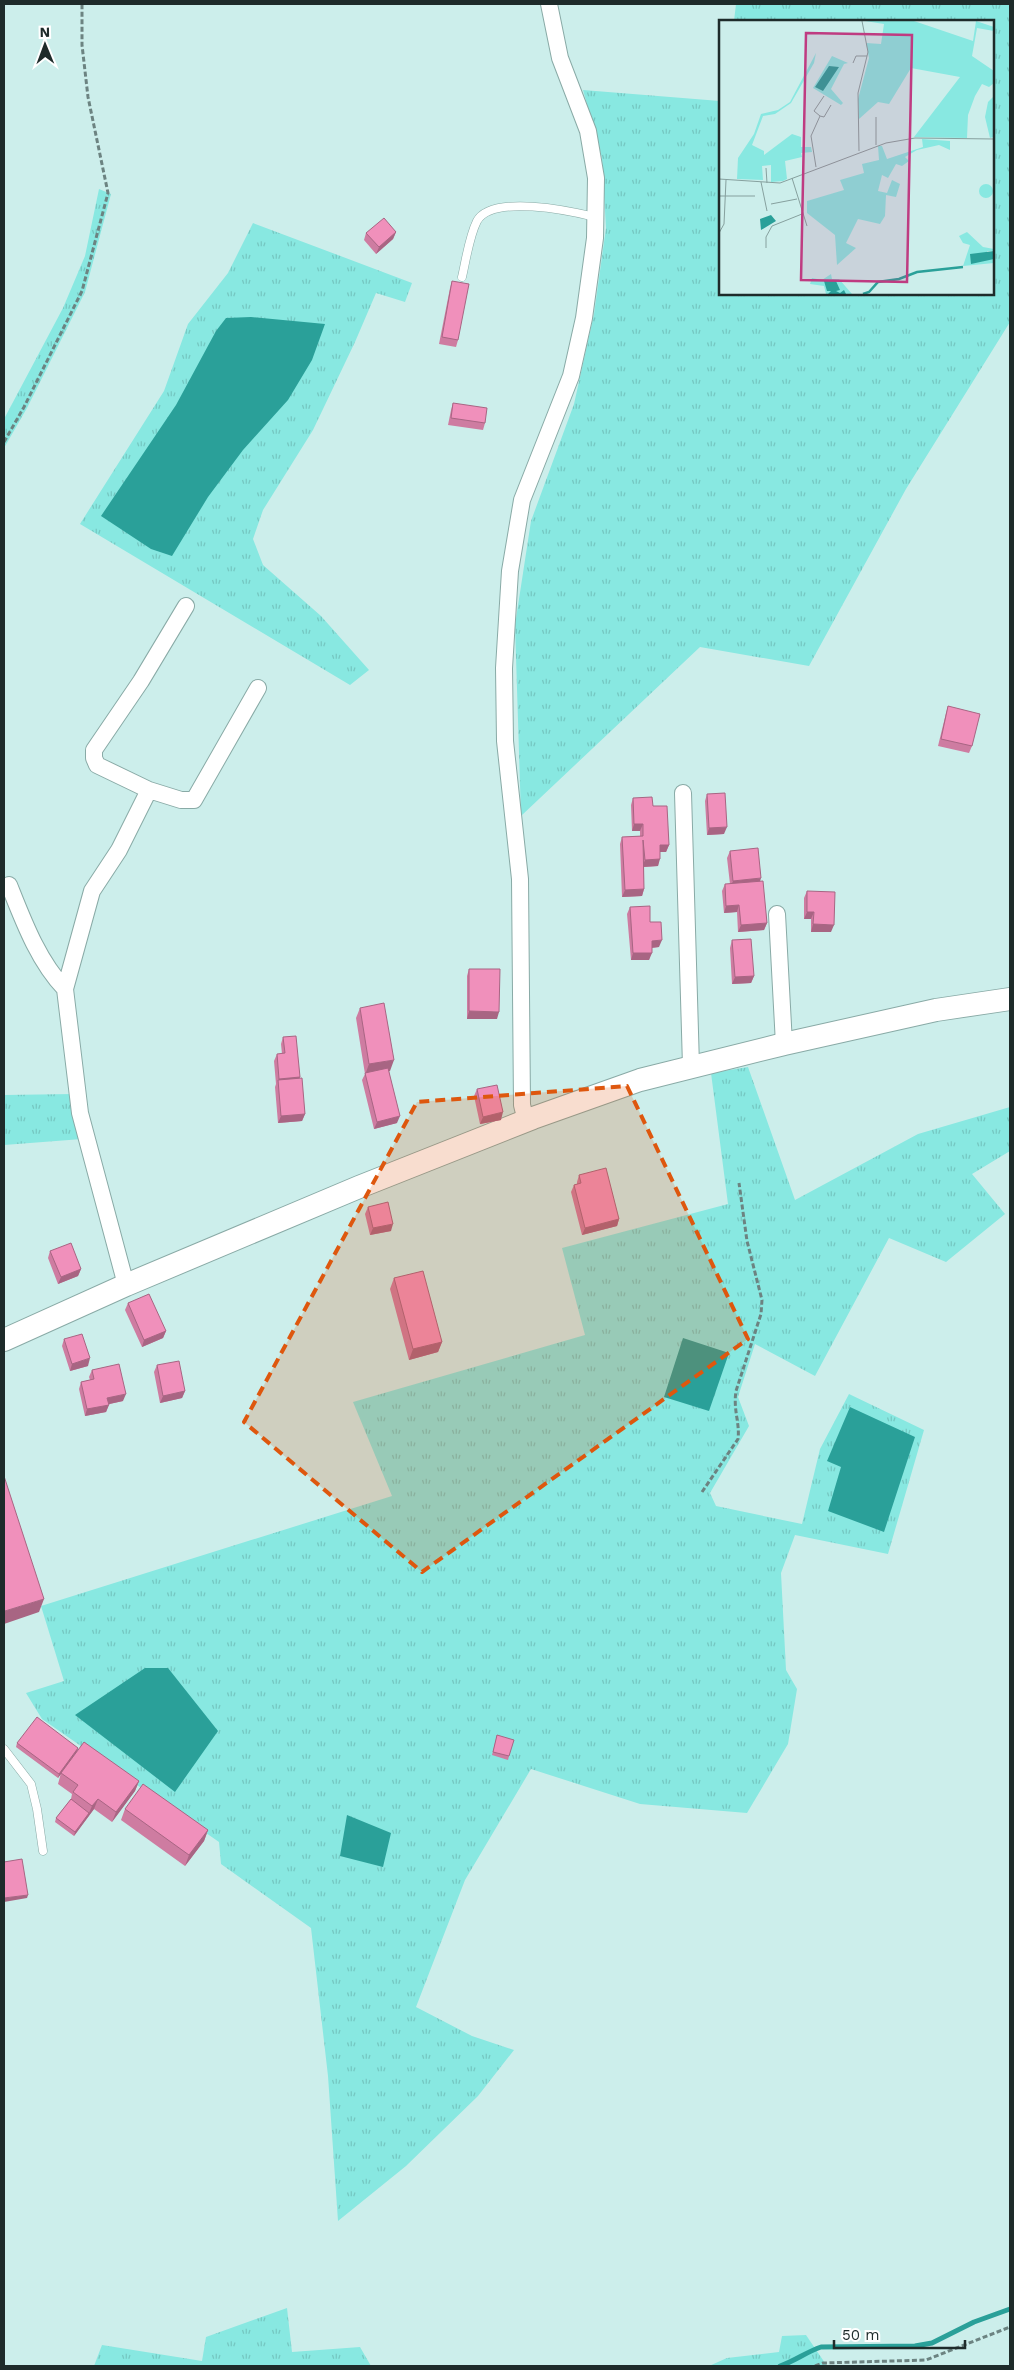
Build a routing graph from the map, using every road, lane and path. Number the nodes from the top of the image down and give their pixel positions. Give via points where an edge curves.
1 (82, 4) edge
2 (549, 4) edge
3 (595, 217) junction
4 (462, 277) dead end
5 (4, 442) edge
6 (186, 606) dead end
7 (258, 688) dead end
8 (149, 790) junction
9 (683, 793) dead end
10 (9, 885) dead end
11 (777, 914) dead end
12 (65, 989) junction
13 (1010, 999) edge
14 (784, 1044) junction
15 (692, 1066) junction
16 (526, 1121) junction
17 (739, 1183) dead end
18 (126, 1285) junction
19 (4, 1340) edge
20 (702, 1492) dead end
21 (4, 1749) edge
22 (43, 1852) dead end
23 (1010, 2327) edge
24 (815, 2366) edge

1 - 5 path via 82,45 88,97 108,193 82,291
2 - 3 street via 560,58 588,131 596,178
3 - 4 lane via 563,209 498,208 485,211 477,221
3 - 16 street via 584,318 571,376 522,500 510,571 504,668 505,741 520,879 522,1105
6 - 8 street via 94,750 97,765
7 - 8 street via 194,800 181,800
8 - 12 street via 119,850 92,890
9 - 15 street
10 - 12 street via 27,930 56,980
11 - 14 street
12 - 18 street via 80,1113
13 - 14 street via 936,1010
14 - 15 street
15 - 16 street via 640,1080
16 - 18 street
17 - 20 path via 747,1241 762,1300 761,1314 736,1391 734,1404 738,1439
18 - 19 street
21 - 22 lane via 31,1784
23 - 24 path via 926,2360

